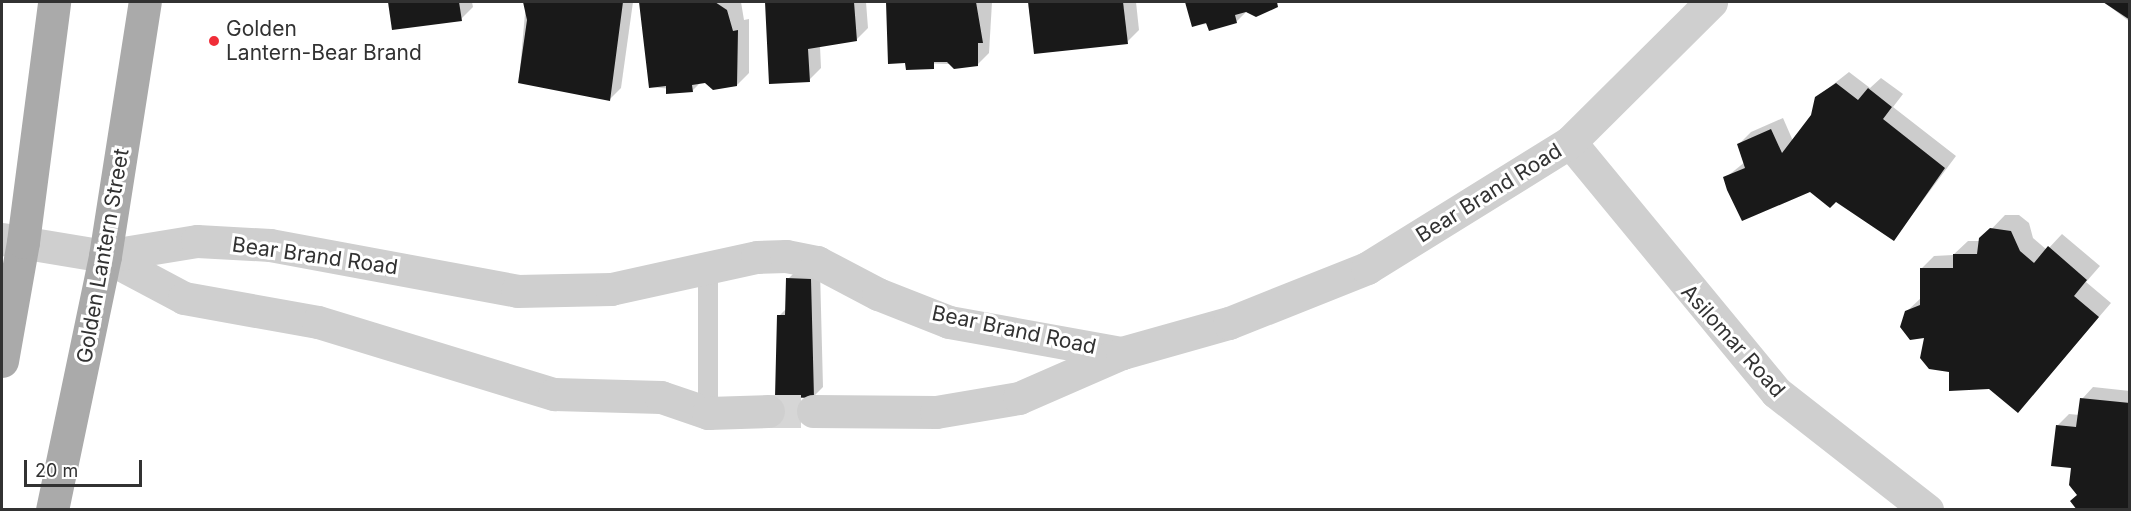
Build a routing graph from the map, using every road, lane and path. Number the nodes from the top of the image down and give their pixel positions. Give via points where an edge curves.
1 (54, 2) edge
2 (145, 2) edge
3 (1711, 2) edge
4 (1570, 142) junction
5 (12, 241) edge
6 (105, 256) junction
7 (708, 268) junction
8 (1122, 353) junction
9 (2, 361) edge
10 (768, 411) tunnel mouth
11 (813, 411) tunnel mouth
12 (708, 413) junction
13 (51, 510) edge
14 (1927, 510) edge

1 - 5 main road
2 - 6 main road, Golden Lantern Street
3 - 4 street, Bear Brand Road
4 - 8 street, Bear Brand Road via 1367,268 1229,323
4 - 14 street, Asilomar Road via 1669,269 1776,392
5 - 6 street
5 - 9 main road
6 - 7 street, Bear Brand Road via 197,241 270,245 517,291 610,289
6 - 12 street via 184,298 318,322 475,374 554,394 661,397
6 - 13 main road, Golden Lantern Street
7 - 8 street, Bear Brand Road via 757,257 817,262 878,294 949,321
7 - 12 lane
8 - 11 street, Bear Brand Road via 1019,398 936,411
10 - 12 street

